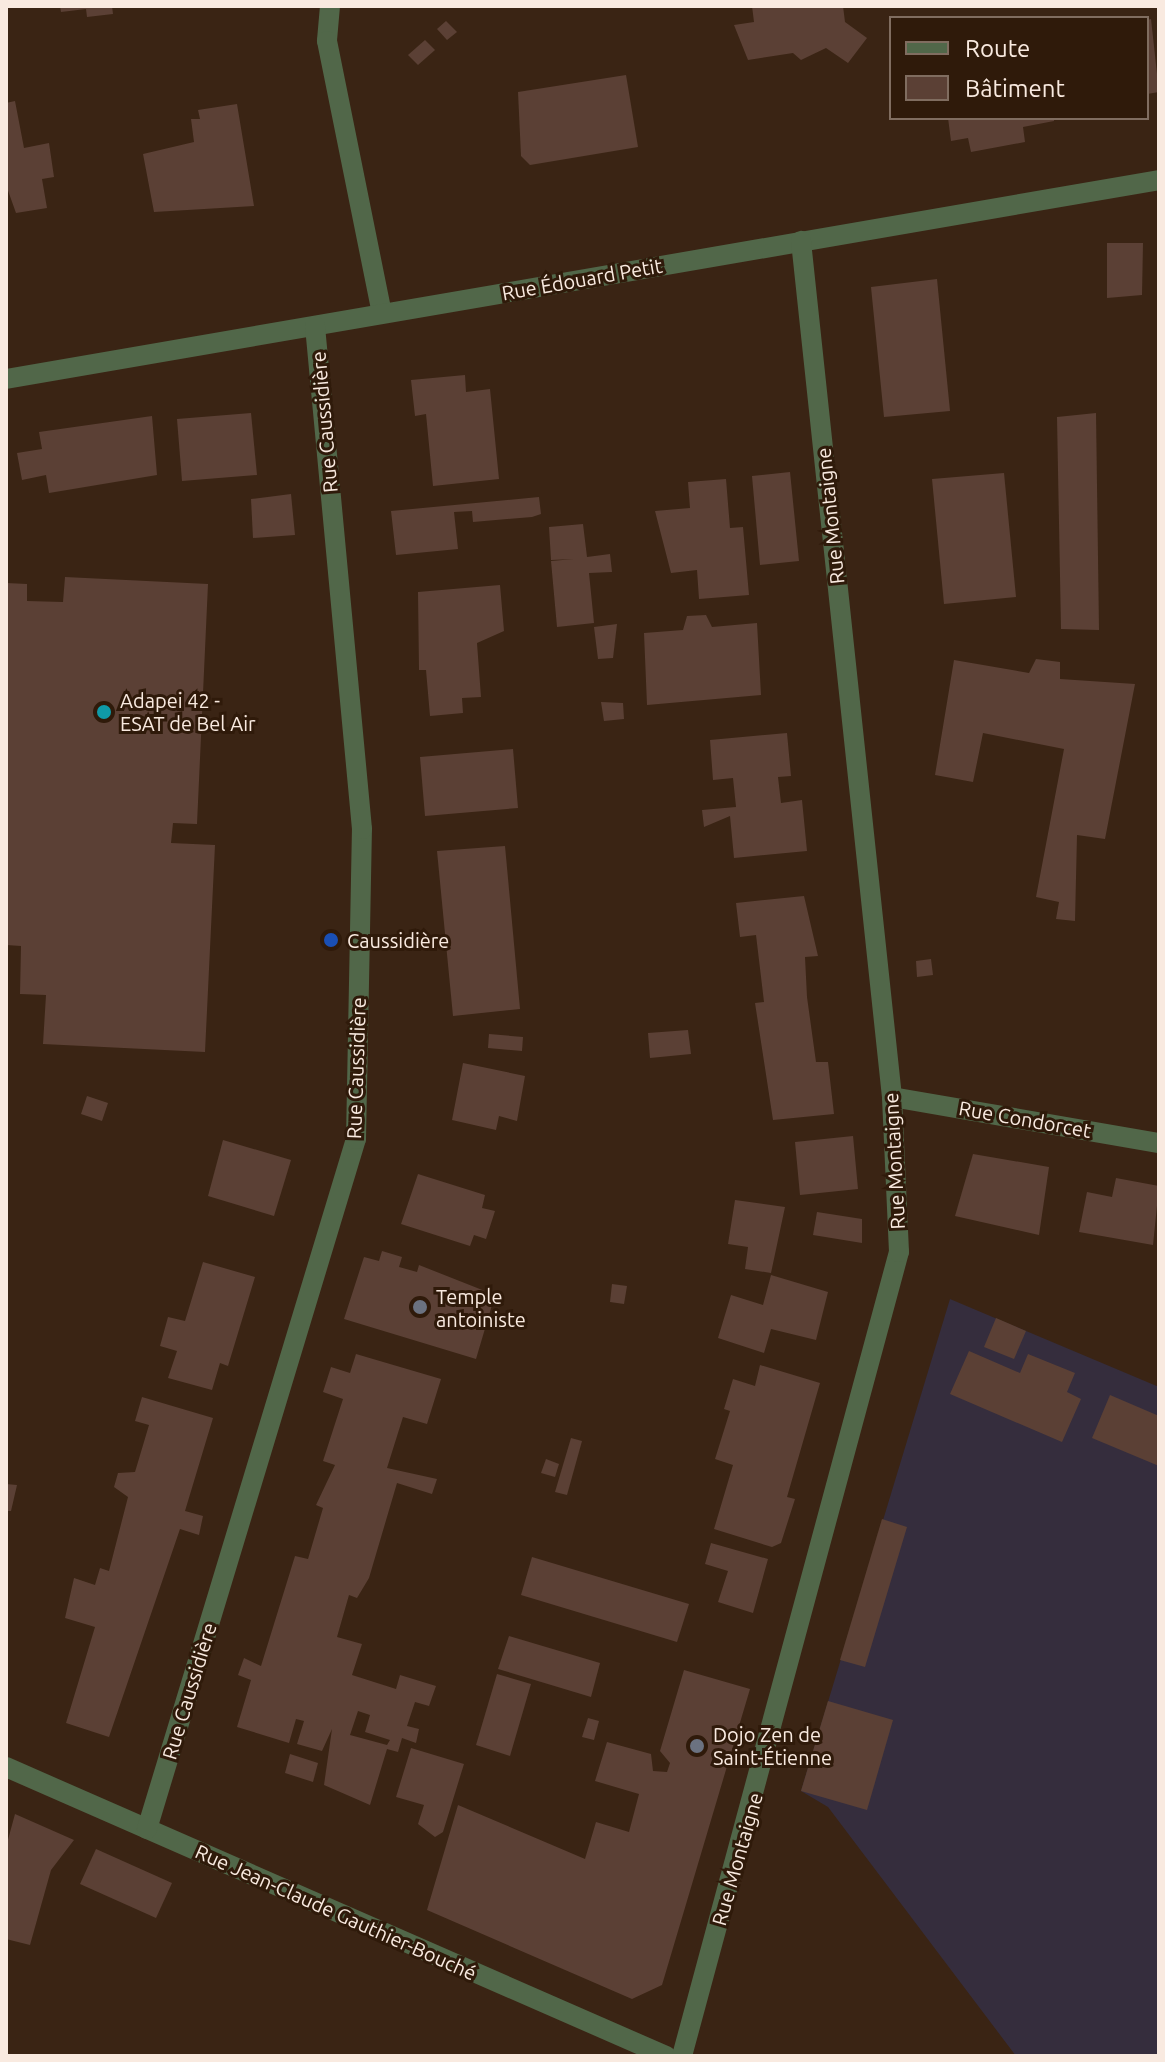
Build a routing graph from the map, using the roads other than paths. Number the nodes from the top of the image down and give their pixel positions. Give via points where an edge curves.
1 (330, 6) edge
2 (1159, 180) edge
3 (801, 241) junction
4 (382, 314) junction
5 (315, 326) junction
6 (6, 379) edge
7 (892, 1097) junction
8 (1159, 1143) edge
9 (6, 1767) edge
10 (147, 1829) junction
11 (666, 2056) edge
12 (682, 2056) edge

1 - 4 street via 327,41
2 - 3 street, Rue Édouard Petit
3 - 4 street, Rue Édouard Petit
3 - 7 street, Rue Montaigne
4 - 5 street, Rue Édouard Petit
5 - 6 street, Rue Édouard Petit
5 - 10 street, Rue Caussidière via 362,829 356,1139
7 - 8 street, Rue Condorcet
7 - 12 street, Rue Montaigne via 899,1252
9 - 10 street, Rue Jean-Claude Gauthier-Bouché
10 - 11 street, Rue Jean-Claude Gauthier-Bouché

